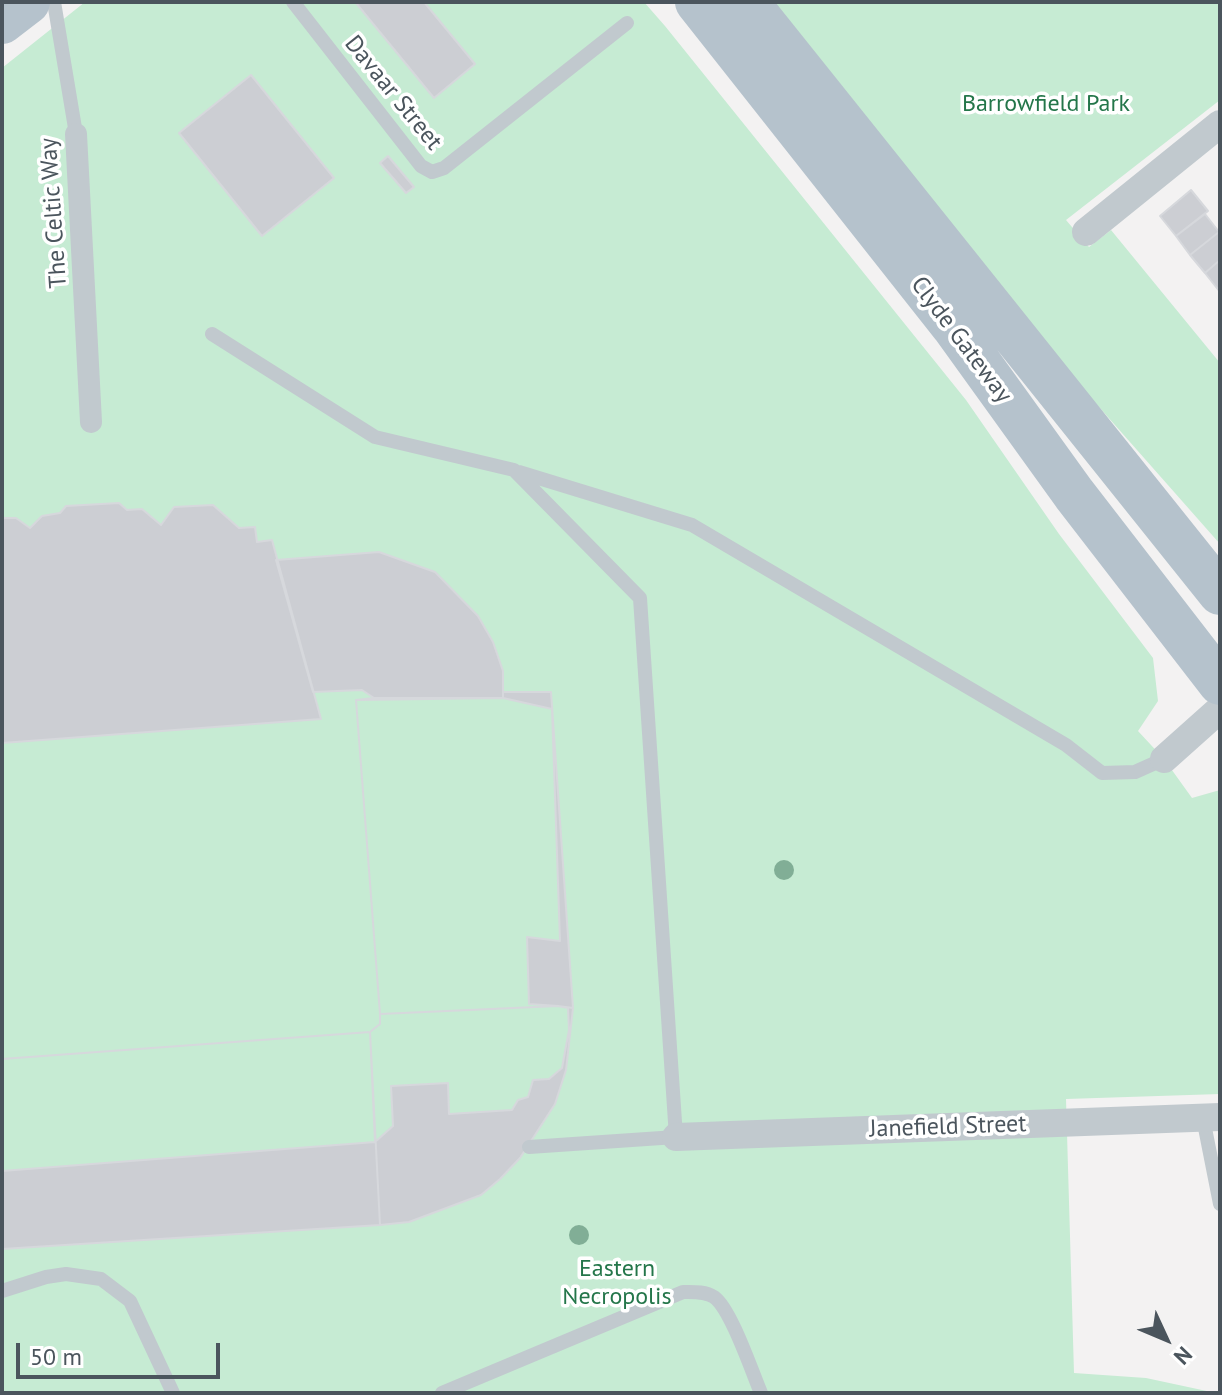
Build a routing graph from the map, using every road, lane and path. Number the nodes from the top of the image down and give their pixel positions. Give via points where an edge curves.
1 (28, 2) edge
2 (54, 2) edge
3 (293, 2) edge
4 (697, 2) edge
5 (747, 2) edge
6 (2, 22) edge
7 (627, 23) dead end
8 (76, 134) joint
9 (1216, 134) edge
10 (1086, 232) dead end
11 (212, 334) dead end
12 (91, 422) dead end
13 (514, 470) junction
14 (1220, 593) edge
15 (1220, 683) edge
16 (1220, 709) edge
17 (1164, 759) joint
18 (1211, 1118) edge
19 (676, 1137) junction
20 (529, 1147) dead end
21 (1220, 1204) edge
22 (2, 1291) edge
23 (466, 1388) edge
24 (173, 1393) edge
25 (442, 1393) edge
26 (761, 1393) edge

1 - 6 main road
2 - 8 lane, The Celtic Way
3 - 7 lane, Davaar Street via 421,166 432,172 444,168
4 - 15 main road, Clyde Gateway via 953,326
5 - 14 main road, Clyde Gateway
8 - 12 street, The Celtic Way
9 - 10 street
11 - 13 lane via 375,437
13 - 17 lane via 692,525 1066,745 1102,773 1135,772
13 - 19 lane via 640,598
16 - 17 street
18 - 19 street, Janefield Street
18 - 21 lane
19 - 20 lane
22 - 24 lane via 66,1274 101,1279 130,1301
23 - 25 lane
23 - 26 lane via 658,1301 701,1292 714,1297 728,1316

